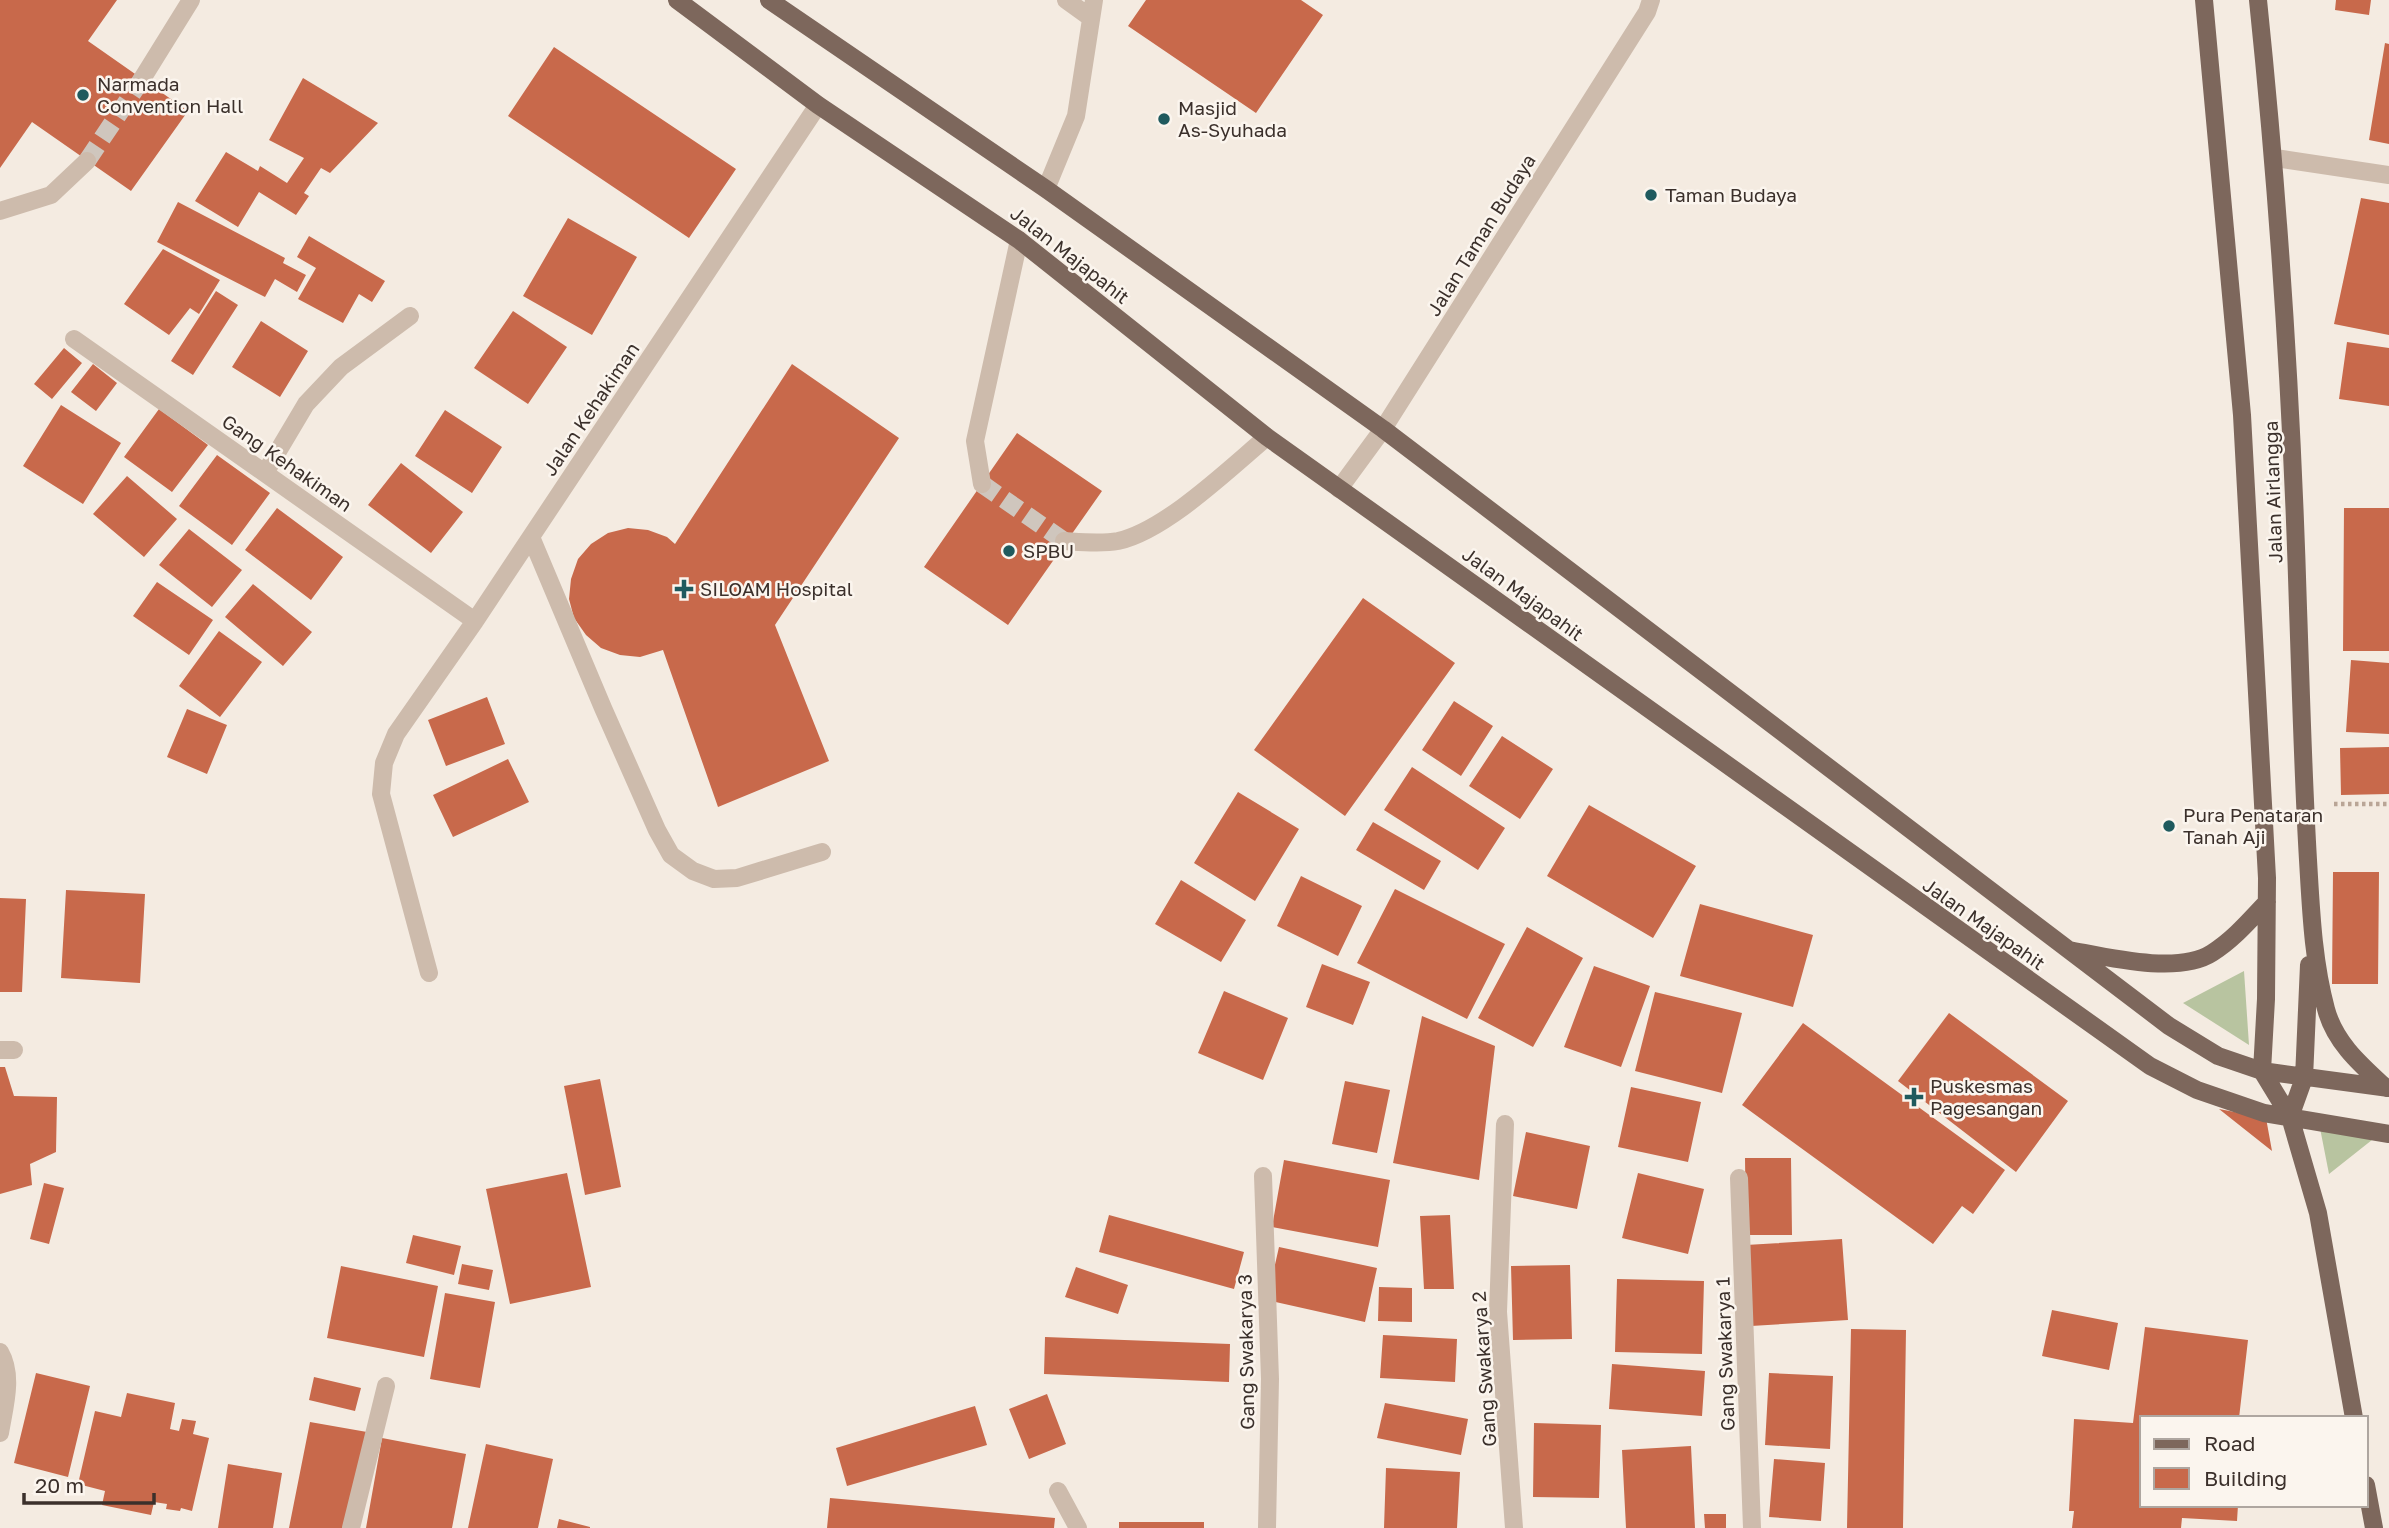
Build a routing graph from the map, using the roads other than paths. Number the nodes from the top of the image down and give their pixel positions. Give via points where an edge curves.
1 (191, 0) edge
2 (769, 0) edge
3 (1066, 0) edge
4 (1094, 0) edge
5 (1651, 0) edge
6 (2204, 0) edge
7 (2258, 0) edge
8 (680, 1) edge
9 (1091, 18) junction
10 (142, 79) tunnel mouth
11 (818, 105) junction
12 (2274, 158) junction
13 (87, 161) tunnel mouth
14 (2389, 175) edge
15 (1046, 189) junction
16 (0, 211) edge
17 (1019, 240) junction
18 (410, 316) dead end
19 (74, 339) dead end
20 (1383, 429) junction
21 (1267, 438) junction
22 (265, 473) junction
23 (982, 484) dead end
24 (1339, 489) junction
25 (531, 537) junction
26 (1064, 541) tunnel mouth
27 (475, 621) junction
28 (822, 852) dead end
29 (2267, 902) junction
30 (2312, 918) junction
31 (2066, 949) junction
32 (429, 972) dead end
33 (2262, 1071) junction
34 (2304, 1078) junction
35 (2387, 1088) edge
36 (2290, 1117) junction
37 (1505, 1124) dead end
38 (2389, 1134) edge
39 (1263, 1176) dead end
40 (1739, 1178) dead end
41 (0, 1352) edge
42 (386, 1386) dead end
43 (2354, 1416) edge
44 (0, 1433) edge
45 (1058, 1492) dead end
46 (2368, 1496) edge
47 (351, 1528) edge
48 (1078, 1528) edge
49 (1267, 1528) edge
50 (1514, 1528) edge
51 (1752, 1528) edge
52 (2374, 1528) edge

1 - 10 street
2 - 15 main road, Jalan Majapahit
3 - 9 street
4 - 9 street
5 - 20 street, Jalan Taman Budaya
6 - 29 main road, Jalan Airlangga via 2242,415
7 - 12 main road, Jalan Airlangga
8 - 11 main road, Jalan Majapahit
9 - 15 street via 1076,116
11 - 17 main road, Jalan Majapahit
11 - 25 street, Jalan Kehakiman
12 - 14 street
12 - 30 main road, Jalan Airlangga via 2294,457
13 - 16 street via 51,195
15 - 20 main road, Jalan Majapahit
17 - 21 main road, Jalan Majapahit
17 - 23 street via 975,441
18 - 22 street via 341,367 306,404
19 - 22 street, Gang Kehakiman
20 - 24 street, Jalan Taman Budaya
20 - 31 main road, Jalan Majapahit
21 - 24 main road, Jalan Majapahit
21 - 26 street via 1194,499 1142,534 1116,542
22 - 27 street, Gang Kehakiman
24 - 36 main road, Jalan Majapahit via 2150,1066 2230,1103
25 - 27 street, Jalan Kehakiman
25 - 28 street via 671,855 714,879 737,878
27 - 32 street, Jalan Kehakiman via 396,734 384,763 381,794
29 - 31 main road via 2210,955 2179,963 2140,962
29 - 33 main road, Jalan Airlangga
30 - 34 main road
30 - 35 main road, Jalan Airlangga via 2319,982 2336,1036
31 - 33 main road, Jalan Majapahit via 2169,1026 2218,1056
33 - 34 main road, Jalan Majapahit
33 - 36 main road
34 - 35 main road, Jalan Majapahit
34 - 36 main road
36 - 38 main road, Jalan Majapahit
36 - 43 main road via 2318,1213
37 - 50 street, Gang Swakarya 2 via 1498,1312
39 - 49 street, Gang Swakarya 3 via 1270,1379
40 - 51 street, Gang Swakarya 1
41 - 44 street via 7,1390
42 - 47 street
45 - 48 street
46 - 52 main road

